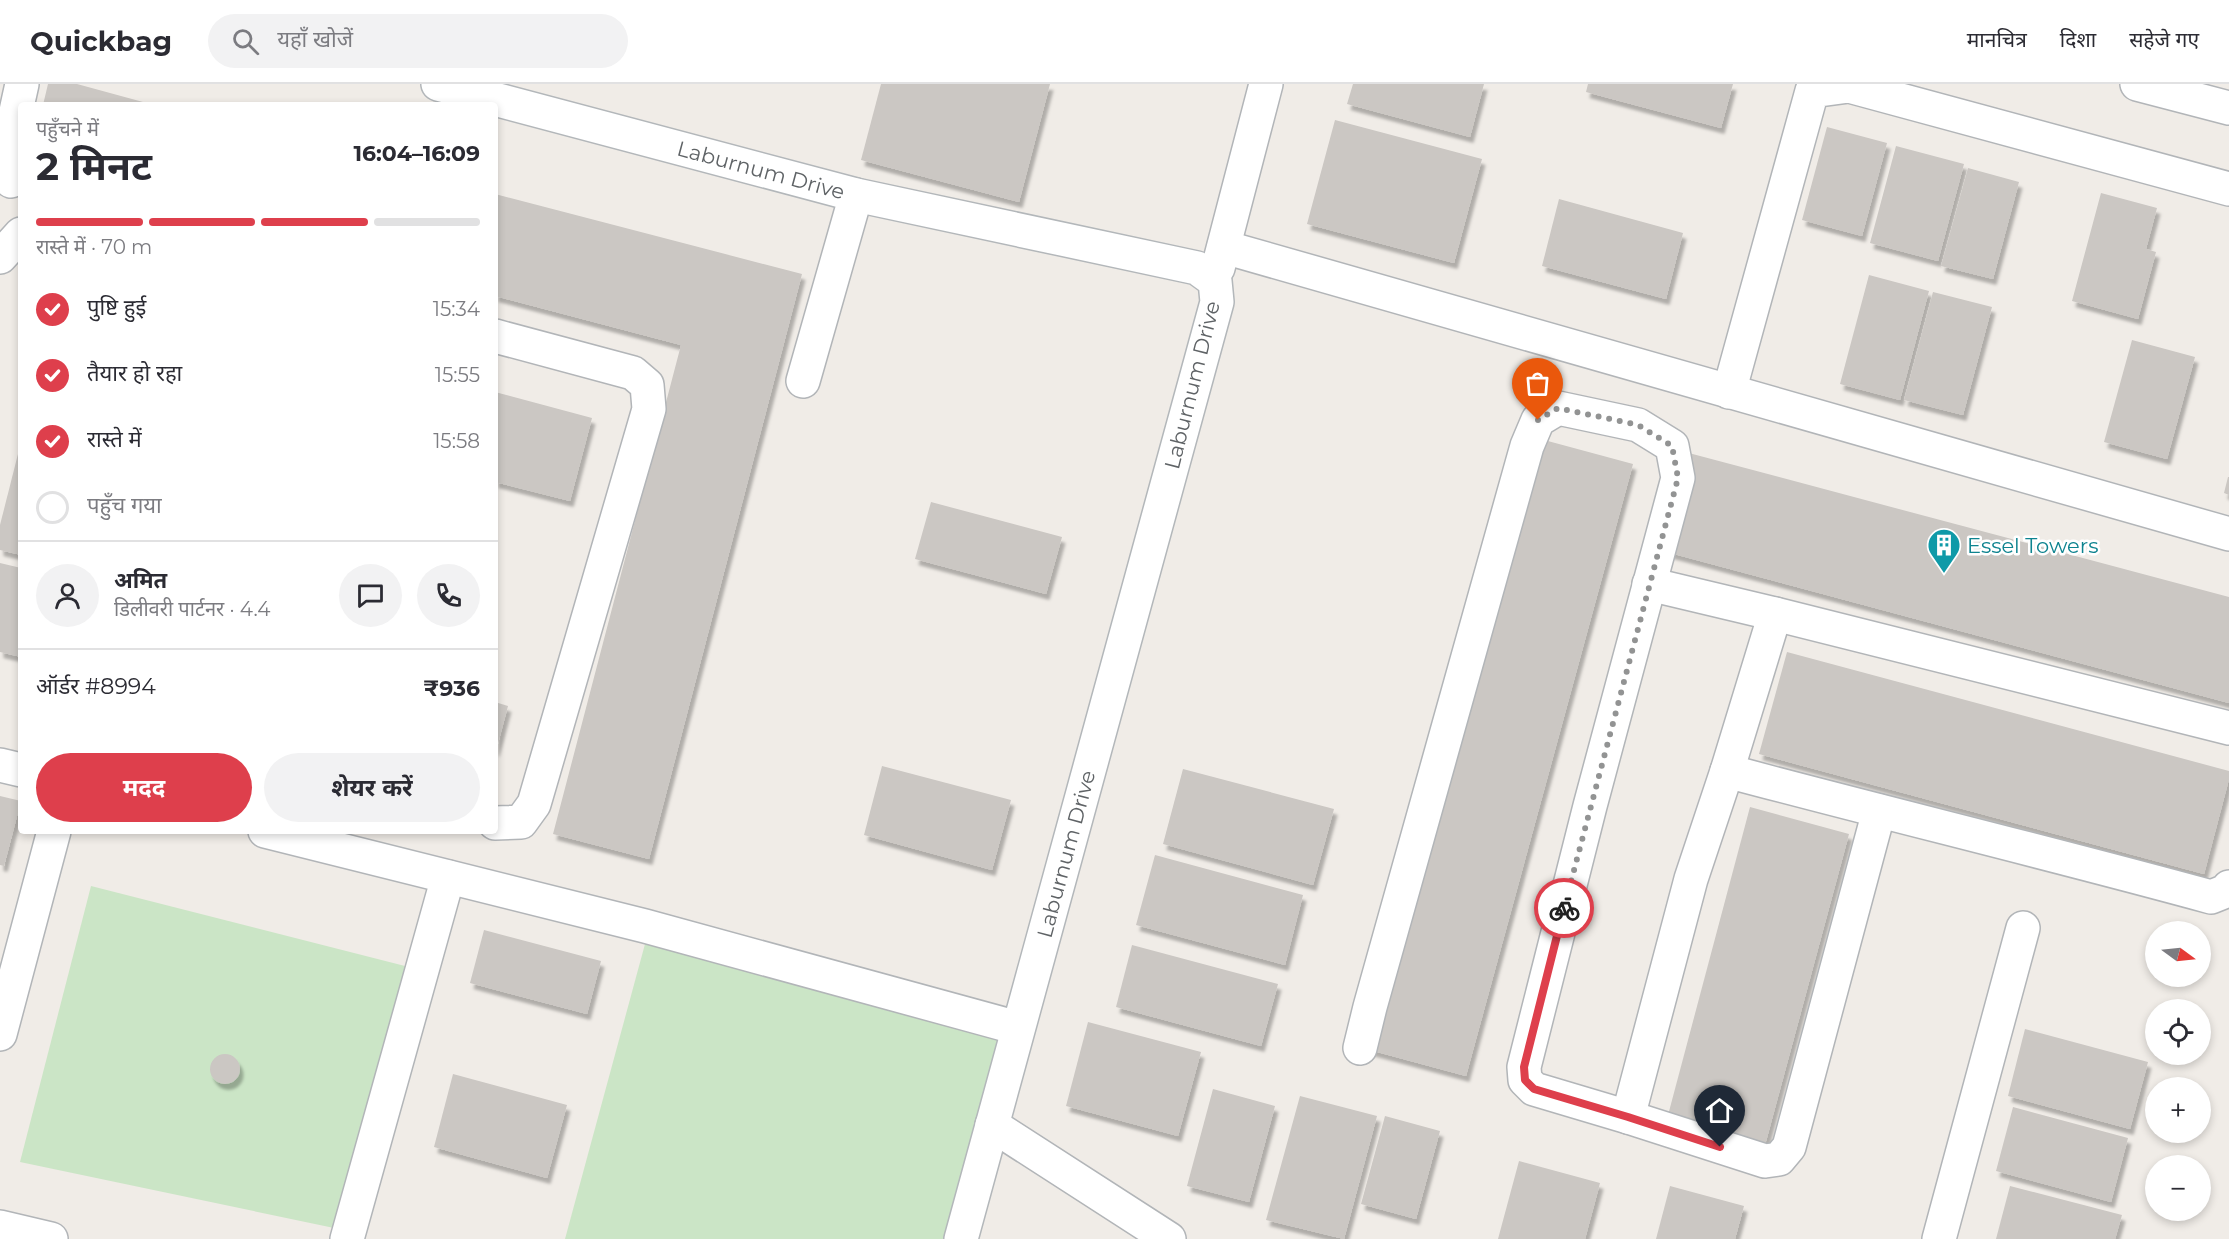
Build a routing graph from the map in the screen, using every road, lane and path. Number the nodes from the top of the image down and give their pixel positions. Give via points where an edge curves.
1 (22, 84) edge
2 (438, 84) edge
3 (1266, 84) edge
4 (2137, 84) edge
5 (18, 102) edge
6 (18, 102) edge
7 (2229, 108) edge
8 (11, 181) edge
9 (2229, 189) edge
10 (856, 195) junction
11 (18, 237) edge
12 (1224, 247) junction
13 (0, 256) edge
14 (1215, 281) junction
15 (498, 337) edge
16 (803, 381) dead end
17 (1730, 392) junction
18 (2229, 534) edge
19 (1648, 584) junction
20 (1775, 614) junction
21 (2229, 728) edge
22 (0, 765) edge
23 (18, 769) edge
24 (1727, 771) junction
25 (1879, 812) junction
26 (498, 823) edge
27 (53, 834) edge
28 (277, 834) edge
29 (448, 877) junction
30 (2229, 887) edge
31 (2023, 928) dead end
32 (1018, 1028) junction
33 (0, 1034) edge
34 (1360, 1047) dead end
35 (1628, 1117) junction
36 (992, 1125) junction
37 (0, 1227) edge
38 (51, 1239) edge
39 (347, 1239) edge
40 (961, 1239) edge
41 (1169, 1239) edge
42 (1939, 1239) edge

1 - 5 street
2 - 10 street, Laburnum Drive
3 - 12 street
4 - 7 street
6 - 8 street via 7,153
9 - 17 street via 1848,86 1812,91
10 - 14 street, Laburnum Drive via 1197,268
10 - 16 street
11 - 13 street
12 - 14 street
12 - 17 street
14 - 32 street, Laburnum Drive via 1217,302
15 - 26 street via 633,373 647,385 649,409 534,804 521,822
17 - 18 street
19 - 20 street
19 - 34 street via 1678,478 1672,446 1638,425 1558,408 1538,420 1527,446
19 - 35 street via 1524,1067 1525,1080 1534,1089
20 - 21 street
20 - 24 street
22 - 23 street
24 - 25 street
24 - 35 street via 1691,879
25 - 30 street via 2211,897
25 - 35 street via 1789,1147 1779,1159 1765,1161
27 - 33 street
28 - 29 street
29 - 32 street via 645,926
29 - 39 street
31 - 42 street
32 - 36 street, Laburnum Drive
36 - 40 street, Laburnum Drive
36 - 41 street
37 - 38 street

